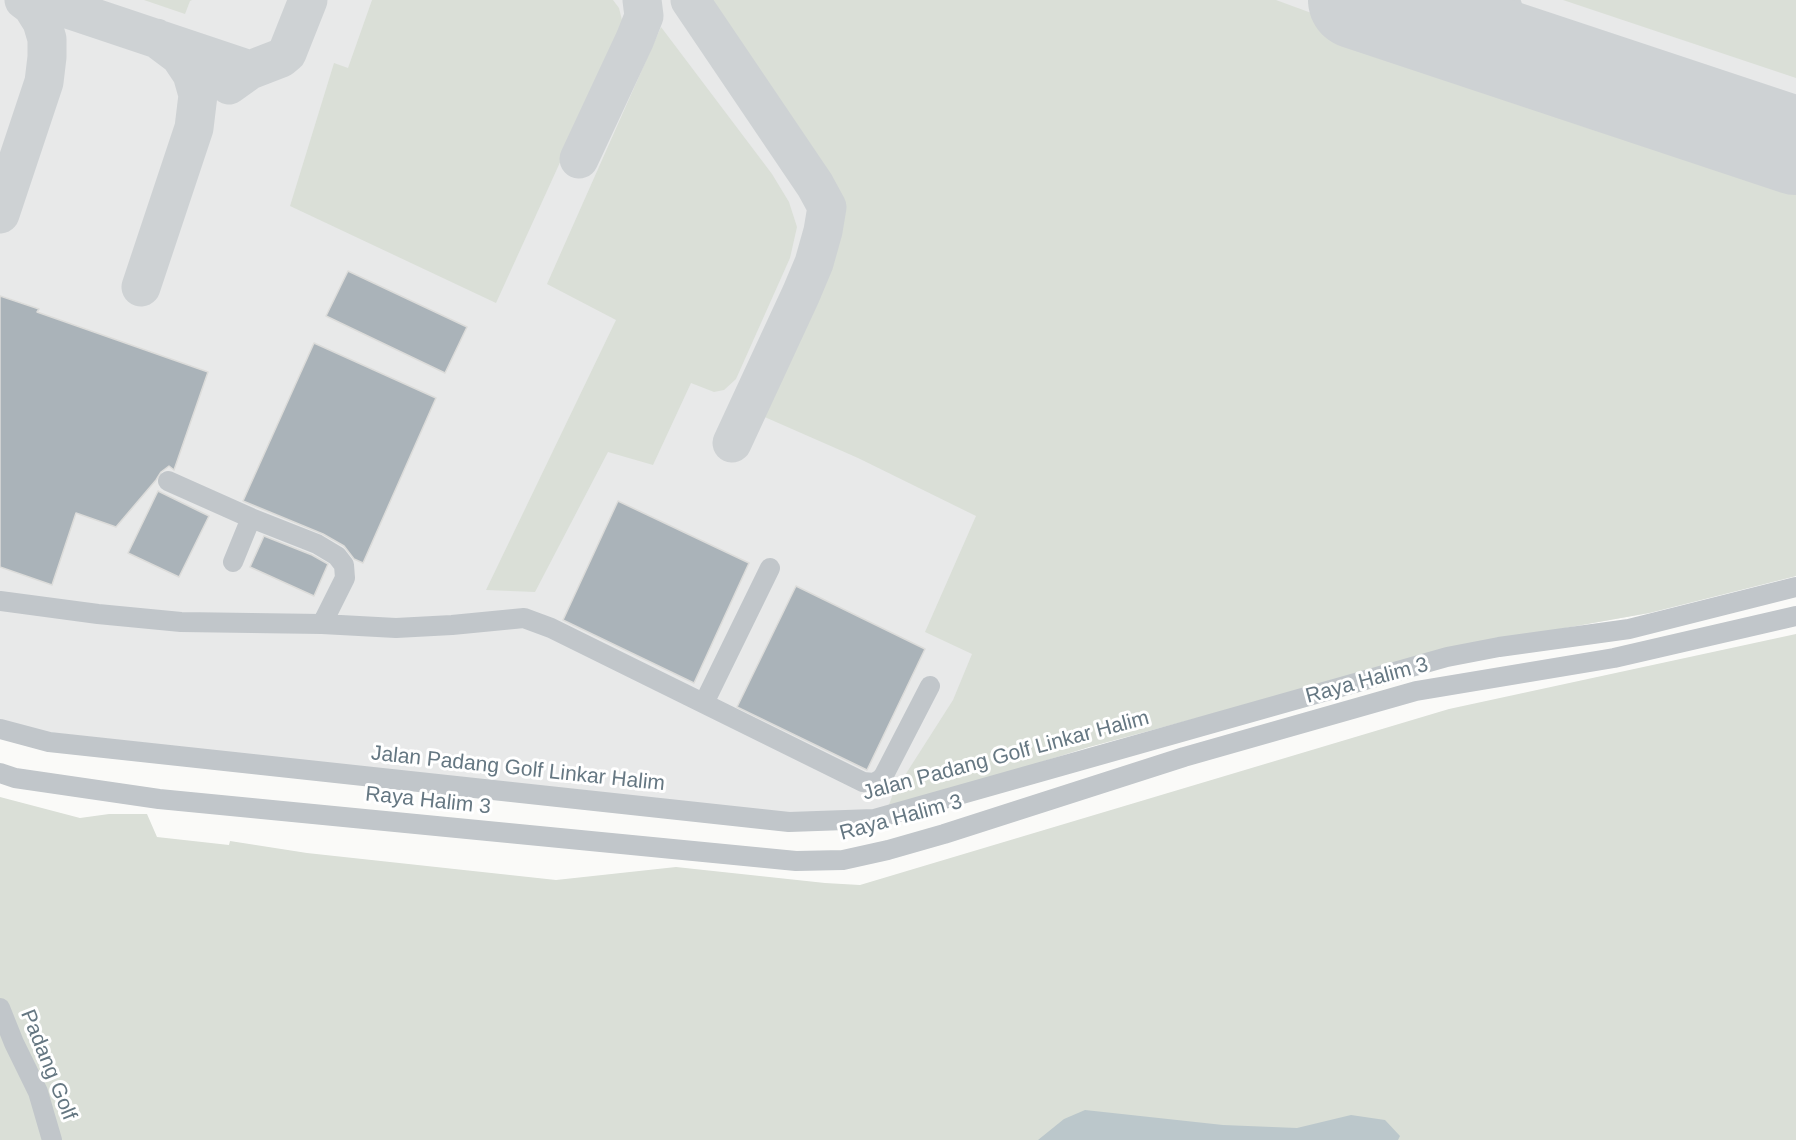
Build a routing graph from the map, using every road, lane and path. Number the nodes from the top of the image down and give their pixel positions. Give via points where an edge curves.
1 (168, 481) dead end
2 (251, 518) junction
3 (233, 562) dead end
4 (770, 568) dead end
5 (1796, 587) edge
6 (0, 601) edge
7 (1796, 616) edge
8 (322, 624) junction
9 (930, 686) dead end
10 (704, 704) junction
11 (0, 729) edge
12 (5, 780) edge
13 (0, 1008) edge
14 (52, 1140) edge

1 - 2 lane
2 - 3 lane
2 - 8 lane via 317,544 344,565 345,578
4 - 10 lane
5 - 11 lane, Jalan Padang Golf Linkar Halim via 1629,629 1447,657 874,819 777,821 49,742
6 - 8 lane via 181,622
7 - 12 lane, Raya Halim 3 via 1614,658 1416,691 1184,757 944,834 843,860 796,861
8 - 10 lane via 396,628 524,618
9 - 10 lane via 885,775 874,783 863,782
13 - 14 lane, Padang Golf via 38,1092

